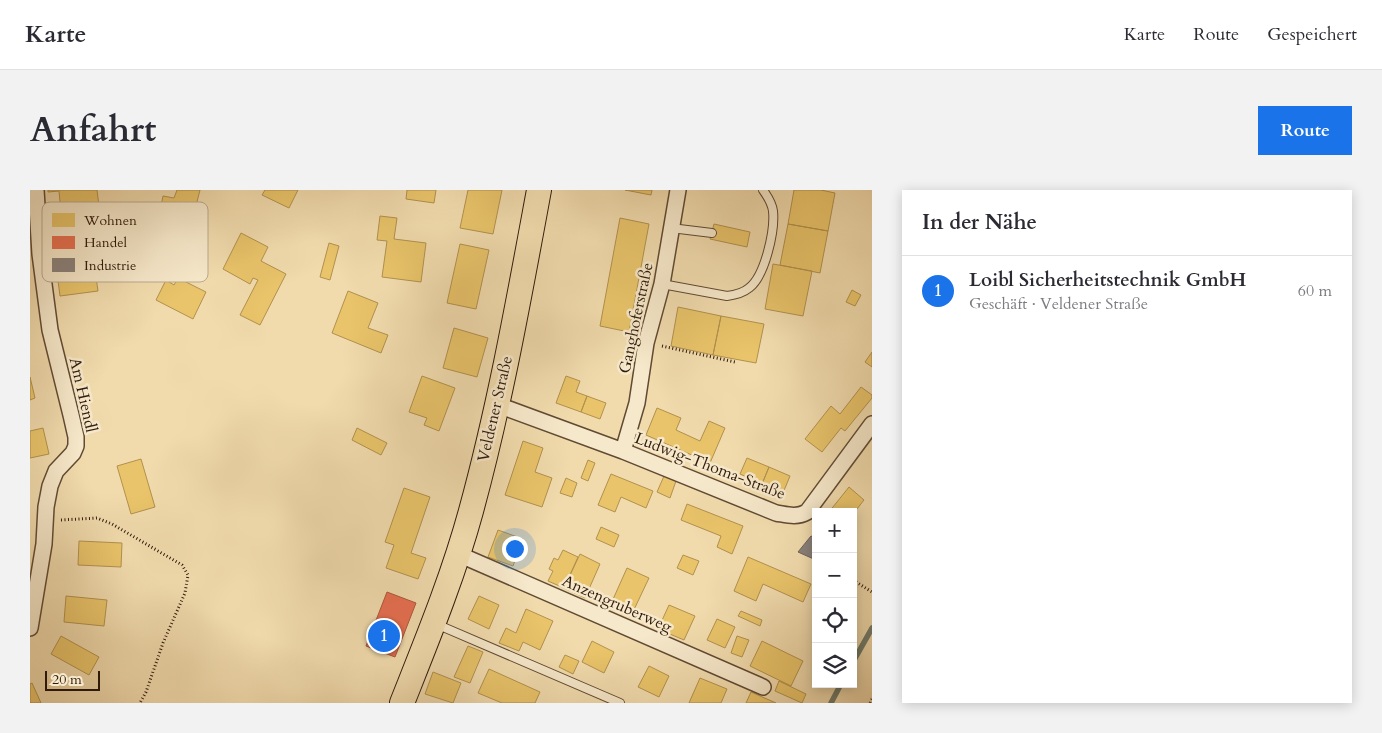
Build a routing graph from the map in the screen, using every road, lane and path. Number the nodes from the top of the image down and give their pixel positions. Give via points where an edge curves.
1 (36, 190) edge
2 (539, 190) edge
3 (678, 190) edge
4 (763, 190) edge
5 (671, 228) junction
6 (712, 233) dead end
7 (42, 269) edge
8 (44, 282) edge
9 (662, 284) junction
10 (646, 343) junction
11 (735, 362) dead end
12 (498, 405) junction
13 (872, 424) edge
14 (623, 451) junction
15 (45, 521) junction
16 (458, 554) junction
17 (857, 582) edge
18 (872, 592) edge
19 (434, 623) junction
20 (30, 628) edge
21 (763, 687) dead end
22 (872, 700) edge
23 (140, 703) edge
24 (402, 703) edge
25 (620, 703) edge
26 (870, 703) edge

1 - 7 street, Am Hiendl
2 - 12 main road, Veldener Straße
3 - 5 street, Ganghoferstraße
4 - 9 lane via 771,202 772,225 763,268 749,289 727,296
5 - 6 lane
5 - 9 street, Ganghoferstraße
8 - 15 street, Am Hiendl via 50,330 76,437 73,453 56,471 50,486
9 - 10 street, Ganghoferstraße
10 - 11 path
10 - 14 street, Ganghoferstraße via 637,403
12 - 14 street, Ludwig-Thoma-Straße
12 - 16 main road, Veldener Straße
13 - 14 street, Ludwig-Thoma-Straße via 807,512 799,516 776,513
15 - 20 street, Am Hiendl
15 - 23 path via 98,518 182,565 188,576 185,593
16 - 19 main road, Veldener Straße
16 - 21 street, Anzengruberweg
17 - 18 path
19 - 24 main road, Veldener Straße
19 - 25 lane
22 - 26 path

